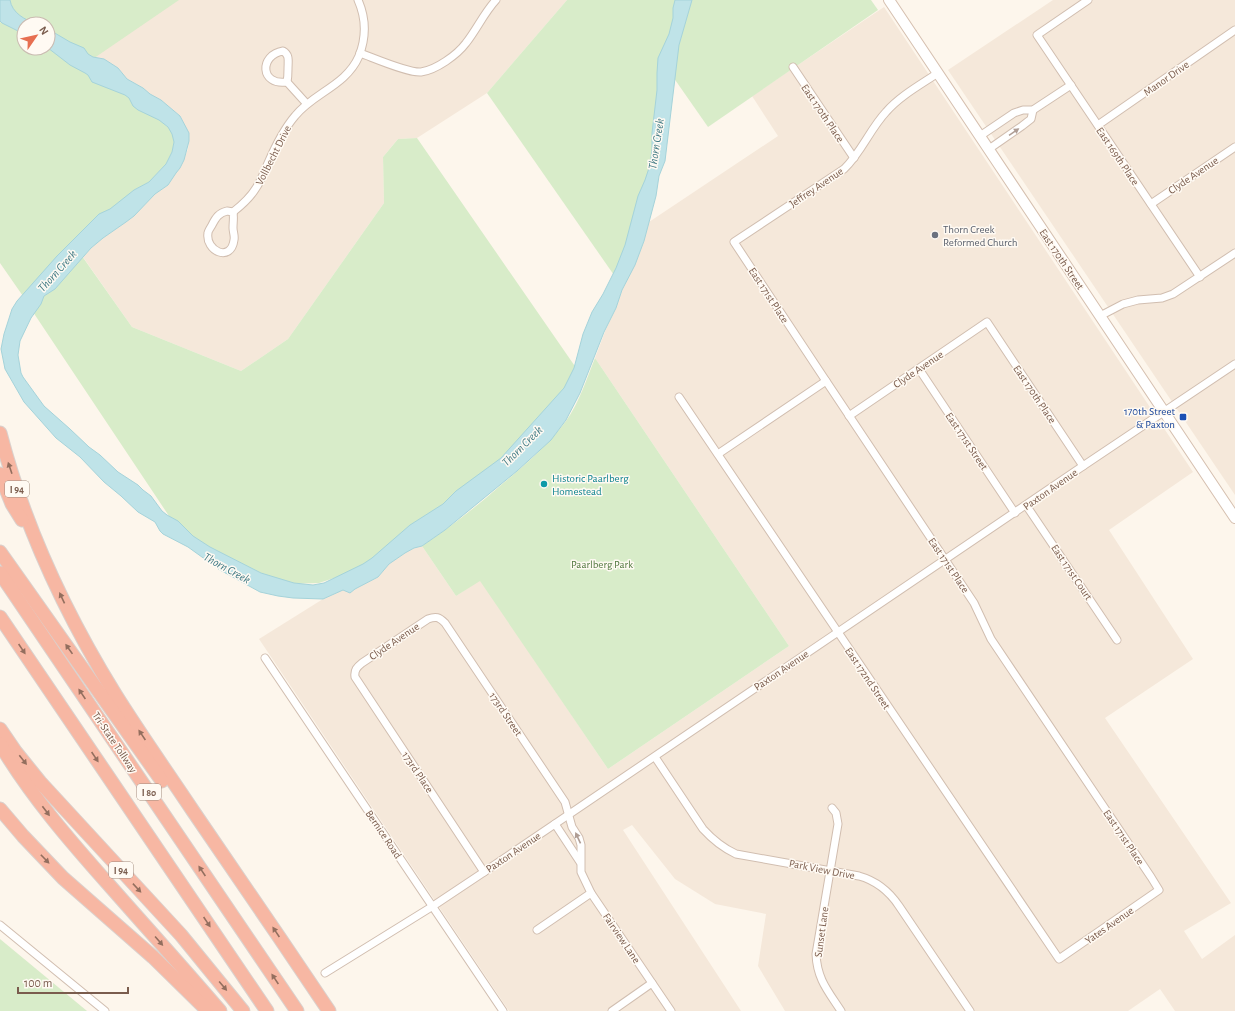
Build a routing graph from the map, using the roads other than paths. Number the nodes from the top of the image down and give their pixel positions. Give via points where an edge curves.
1 (358, 0) edge
2 (496, 0) edge
3 (889, 0) edge
4 (1088, 0) edge
5 (1235, 30) edge
6 (360, 53) junction
7 (793, 68) dead end
8 (938, 73) junction
9 (287, 82) junction
10 (1071, 85) junction
11 (306, 103) junction
12 (1033, 110) junction
13 (1098, 125) junction
14 (980, 136) junction
15 (1235, 147) edge
16 (989, 149) junction
17 (854, 158) junction
18 (1151, 204) junction
19 (233, 212) junction
20 (734, 242) joint
21 (1235, 253) edge
22 (1200, 277) junction
23 (1100, 316) junction
24 (987, 322) joint
25 (1235, 364) edge
26 (919, 368) junction
27 (826, 381) junction
28 (679, 397) dead end
29 (1164, 412) junction
30 (849, 416) junction
31 (0, 433) edge
32 (718, 454) junction
33 (1082, 466) junction
34 (0, 474) edge
35 (1026, 505) junction
36 (1015, 512) junction
37 (1235, 518) edge
38 (37, 544) junction
39 (0, 552) edge
40 (945, 560) junction
41 (0, 573) edge
42 (0, 617) edge
43 (437, 617) joint
44 (837, 632) junction
45 (1117, 640) dead end
46 (265, 658) dead end
47 (354, 672) joint
48 (0, 729) edge
49 (0, 744) edge
50 (655, 757) junction
51 (832, 808) dead end
52 (0, 809) edge
53 (569, 814) junction
54 (555, 824) junction
55 (227, 860) junction
56 (580, 862) junction
57 (831, 871) junction
58 (484, 872) junction
59 (1159, 890) joint
60 (591, 893) junction
61 (433, 906) junction
62 (0, 925) edge
63 (537, 930) dead end
64 (1059, 959) joint
65 (325, 973) dead end
66 (652, 983) junction
67 (105, 1011) edge
68 (208, 1011) edge
69 (220, 1011) edge
70 (243, 1011) edge
71 (267, 1011) edge
72 (297, 1011) edge
73 (329, 1011) edge
74 (502, 1011) edge
75 (612, 1011) edge
76 (671, 1011) edge
77 (841, 1011) edge
78 (970, 1011) edge

1 - 6 street, Vollbecht Drive via 365,23
2 - 6 street via 465,45 443,64 421,72 407,70
3 - 8 street, East 170th Street
4 - 10 street, East 169th Place via 1037,35
5 - 13 street, Manor Drive
6 - 11 street, Vollbecht Drive via 339,81
7 - 17 street, East 170th Place
8 - 14 street, East 170th Street
8 - 17 street, Jeffrey Avenue via 889,108
9 - 9 street via 288,56 282,51 269,59 265,70 270,79 280,83
9 - 11 street
10 - 12 street
10 - 13 street, East 169th Place
11 - 19 street, Vollbecht Drive via 286,128 257,187
12 - 14 street via 1014,113
16 -> 12 street via 1031,119
13 - 18 street, East 169th Place
14 - 16 street, East 170th Street
15 - 18 street, Clyde Avenue
16 - 23 street, East 170th Street
17 - 20 street, Jeffrey Avenue via 844,169
18 - 22 street, East 169th Place
19 - 19 street, Vollbecht Drive via 221,213 208,233 209,241 216,252 227,252 231,248 234,240
20 - 27 street, East 171st Place
21 - 22 street
22 - 23 street via 1173,294 1123,304
23 - 29 street, East 170th Street
24 - 26 street, Clyde Avenue
24 - 33 street, East 170th Place
25 - 29 street, Paxton Avenue
26 - 30 street, Clyde Avenue
26 - 36 street, East 171st Street
27 - 30 street, East 171st Place
27 - 32 street
28 - 32 street, East 172nd Street
29 - 33 street, Paxton Avenue
29 - 37 street, East 170th Street
30 - 40 street, East 171st Place
38 -> 31 highway, I 94
32 - 44 street, East 172nd Street
33 - 35 street, Paxton Avenue
34 - 38 highway via 12,504
35 - 36 street, Paxton Avenue
35 - 45 street, East 171st Court
36 - 40 street, Paxton Avenue
55 -> 38 highway, I 94 via 102,672 64,602
55 -> 39 highway via 170,791
40 - 44 street, Paxton Avenue
40 - 59 street, East 171st Place via 974,603 991,639
72 -> 41 highway, Tri-State Tollway / I 80
42 -> 71 highway, I 80
43 - 47 street, Clyde Avenue via 428,619 362,663
43 - 53 street, 173rd Street via 445,623 565,802
44 - 50 street, Paxton Avenue
44 - 64 street, East 172nd Street
46 - 61 street, Bernice Road
47 - 58 street, 173rd Place via 358,682
48 -> 70 highway, I 94 via 40,782 181,935
49 -> 69 highway via 25,782 76,848
50 - 53 street, Paxton Avenue
50 - 57 street, Park View Drive via 703,829 727,850 736,854
51 - 57 street, Sunset Lane via 838,824
52 -> 68 highway via 63,878 153,957
53 - 54 street, Paxton Avenue
56 -> 53 street, Fairview Lane via 581,845
54 - 56 street, Fairview Lane
54 - 58 street, Paxton Avenue
73 -> 55 highway, I 94
56 - 60 street, Fairview Lane via 582,878
57 - 77 street, Sunset Lane via 816,954 822,982
57 - 78 street, Park View Drive via 869,879 893,897
58 - 61 street, Paxton Avenue
59 - 64 street, Yates Avenue
60 - 63 street
60 - 66 street, Fairview Lane
61 - 65 street, Paxton Avenue
61 - 74 street, Bernice Road
62 - 67 street
66 - 75 street
66 - 76 street, Fairview Lane

